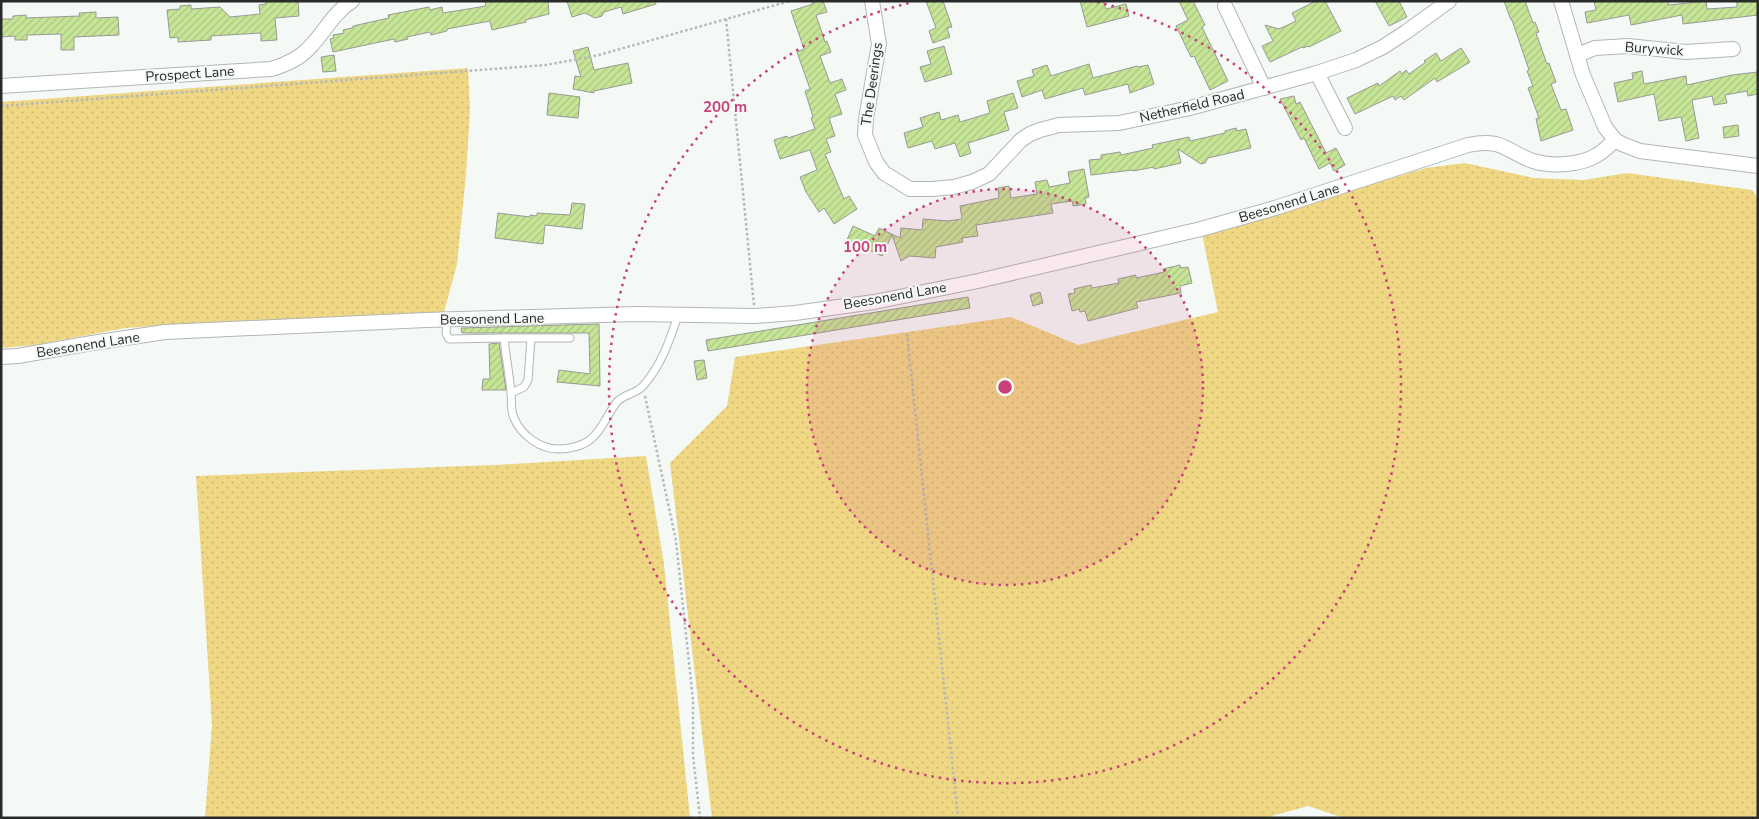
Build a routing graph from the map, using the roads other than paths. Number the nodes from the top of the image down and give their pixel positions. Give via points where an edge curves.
1 (352, 1) edge
2 (872, 1) edge
3 (1449, 1) edge
4 (1560, 1) edge
5 (1225, 6) dead end
6 (1432, 6) edge
7 (1733, 49) dead end
8 (1577, 55) junction
9 (1317, 74) junction
10 (1, 86) edge
11 (1264, 88) junction
12 (1119, 123) joint
13 (1345, 128) dead end
14 (1615, 140) junction
15 (1758, 166) edge
16 (678, 315) junction
17 (446, 320) junction
18 (504, 338) junction
19 (531, 338) junction
20 (570, 338) dead end
21 (1, 357) edge
22 (511, 393) junction

1 - 10 street, Prospect Lane via 330,20 309,49 285,65 271,69
2 - 12 street, The Deerings via 879,44 865,135 884,173 910,189 954,187 989,174 1021,140 1040,130 1059,125
3 - 6 street, Netherfield Road
4 - 8 street
5 - 11 street, Netherfield Road
6 - 9 street, Netherfield Road via 1406,32 1383,47
7 - 8 street, Burywick via 1686,52 1628,46 1596,48
8 - 14 street via 1605,127
9 - 11 street, Netherfield Road
9 - 13 street
11 - 12 street, Netherfield Road
14 - 15 street via 1640,151
14 - 16 street, Beesonend Lane via 1589,159 1558,164 1543,164 1492,143 1468,145 1201,229 874,302 755,316
16 - 17 street, Beesonend Lane
16 - 22 lane via 655,370 642,388 616,403 600,430 588,442 562,449 542,446 518,426 512,411
17 - 18 lane via 448,339
17 - 21 street, Beesonend Lane via 164,332
18 - 19 lane
18 - 22 lane
19 - 20 lane
19 - 22 lane via 528,380 524,388

